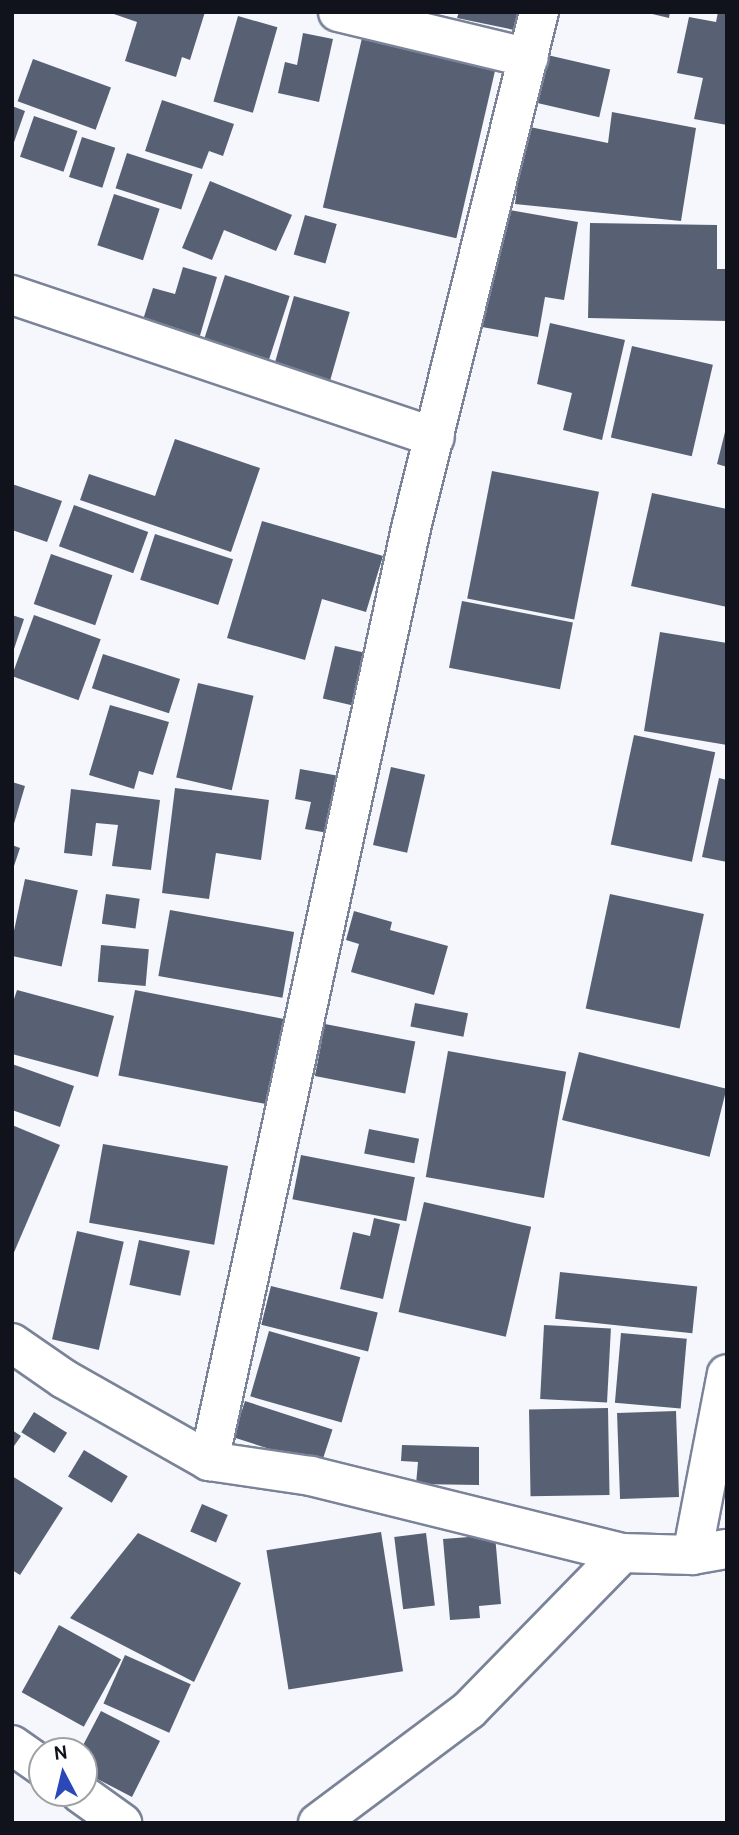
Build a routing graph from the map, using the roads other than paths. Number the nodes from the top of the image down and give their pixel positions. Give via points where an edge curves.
1 (338, 12) edge
2 (539, 12) edge
3 (529, 58) junction
4 (12, 295) edge
5 (435, 437) junction
6 (12, 1343) edge
7 (727, 1374) edge
8 (209, 1461) junction
9 (710, 1552) edge
10 (622, 1553) junction
11 (12, 1745) edge
12 (28, 1756) edge
13 (98, 1806) edge
14 (122, 1823) edge
15 (317, 1823) edge

1 - 3 street
2 - 3 street
3 - 5 street
4 - 5 street
5 - 8 street via 411,528
6 - 8 street via 64,1379
7 - 9 street
8 - 10 street via 312,1476
9 - 10 street
10 - 15 street via 469,1710
11 - 12 street
13 - 14 street

